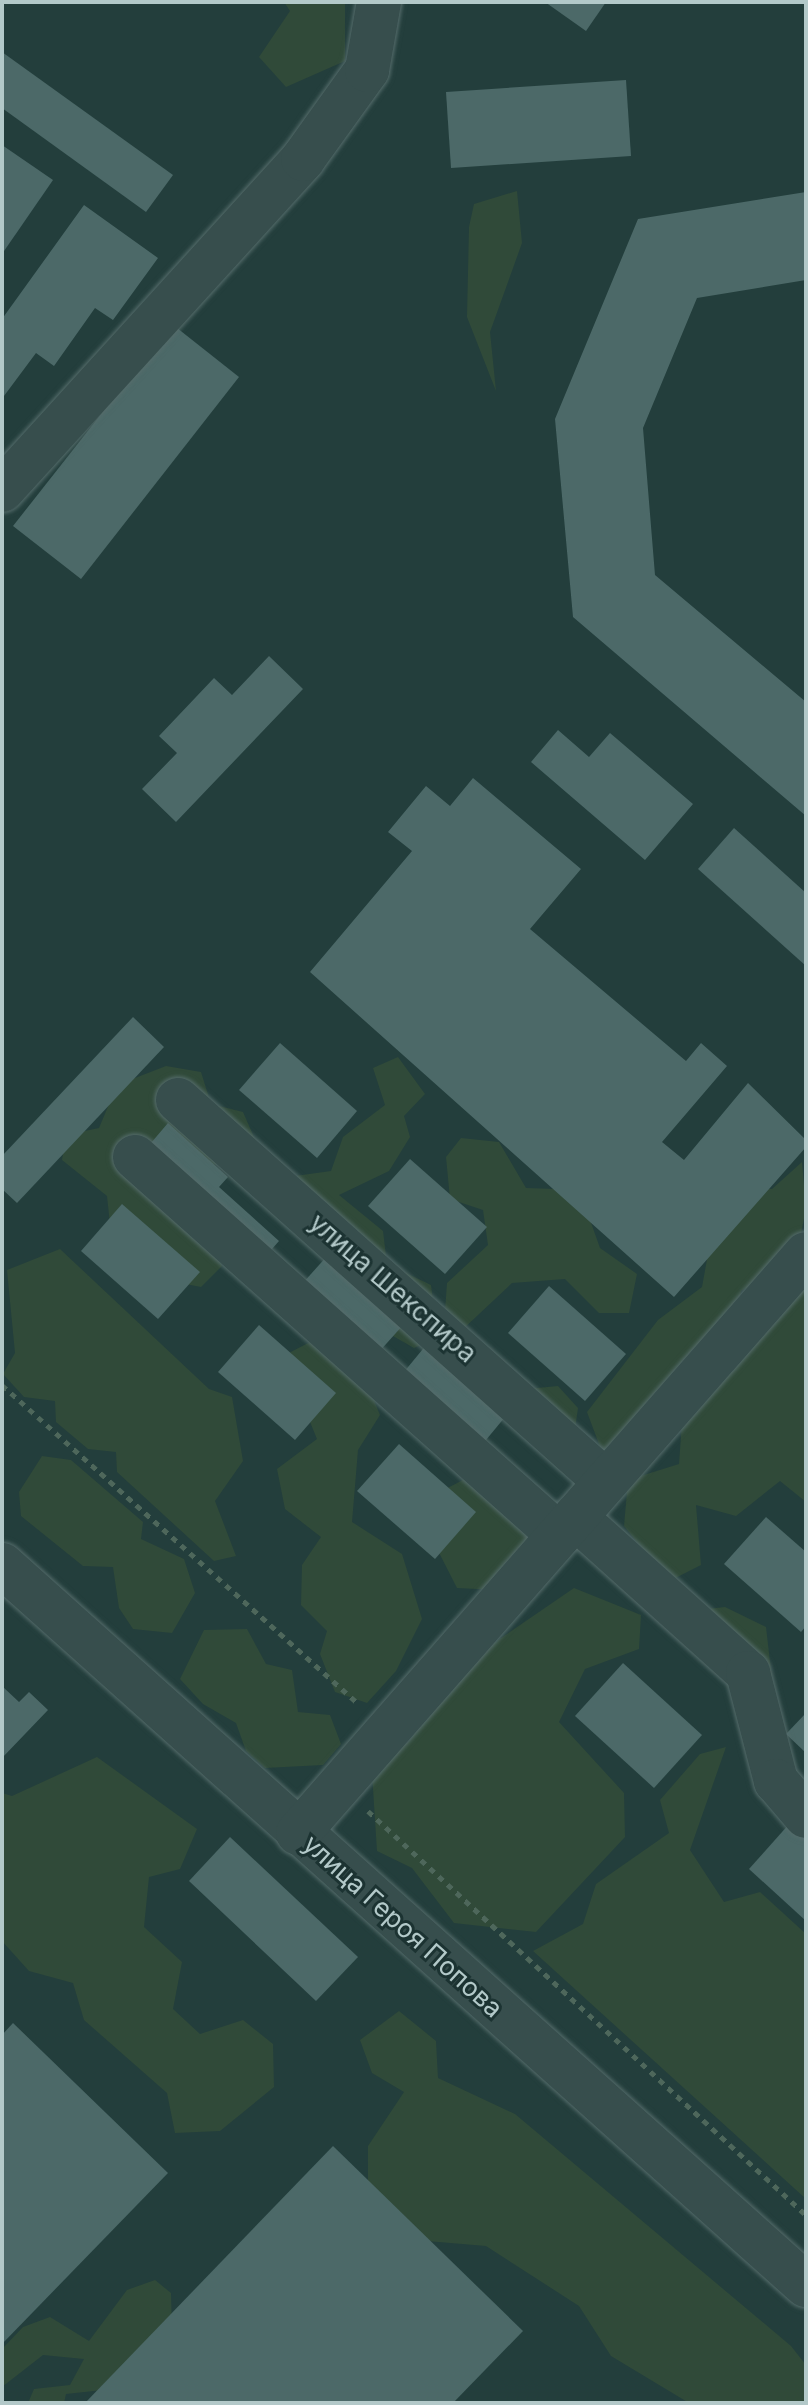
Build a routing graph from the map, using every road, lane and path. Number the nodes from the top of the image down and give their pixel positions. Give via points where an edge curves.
1 (379, 2) edge
2 (2, 490) edge
3 (178, 1100) dead end
4 (135, 1157) dead end
5 (806, 1254) edge
6 (2, 1385) edge
7 (604, 1480) junction
8 (567, 1526) junction
9 (2, 1565) edge
10 (387, 1728) junction
11 (339, 1785) junction
12 (806, 1816) edge
13 (298, 1833) junction
14 (806, 2215) edge
15 (806, 2285) edge

1 - 2 street via 367,70 303,159
3 - 7 street, улица Шекспира
4 - 8 street
5 - 7 street
6 - 10 path
7 - 8 street
8 - 10 street
8 - 12 street via 748,1673 776,1781
9 - 13 street, улица Героя Попова
10 - 11 street
11 - 13 street
11 - 14 path
13 - 15 street, улица Героя Попова

